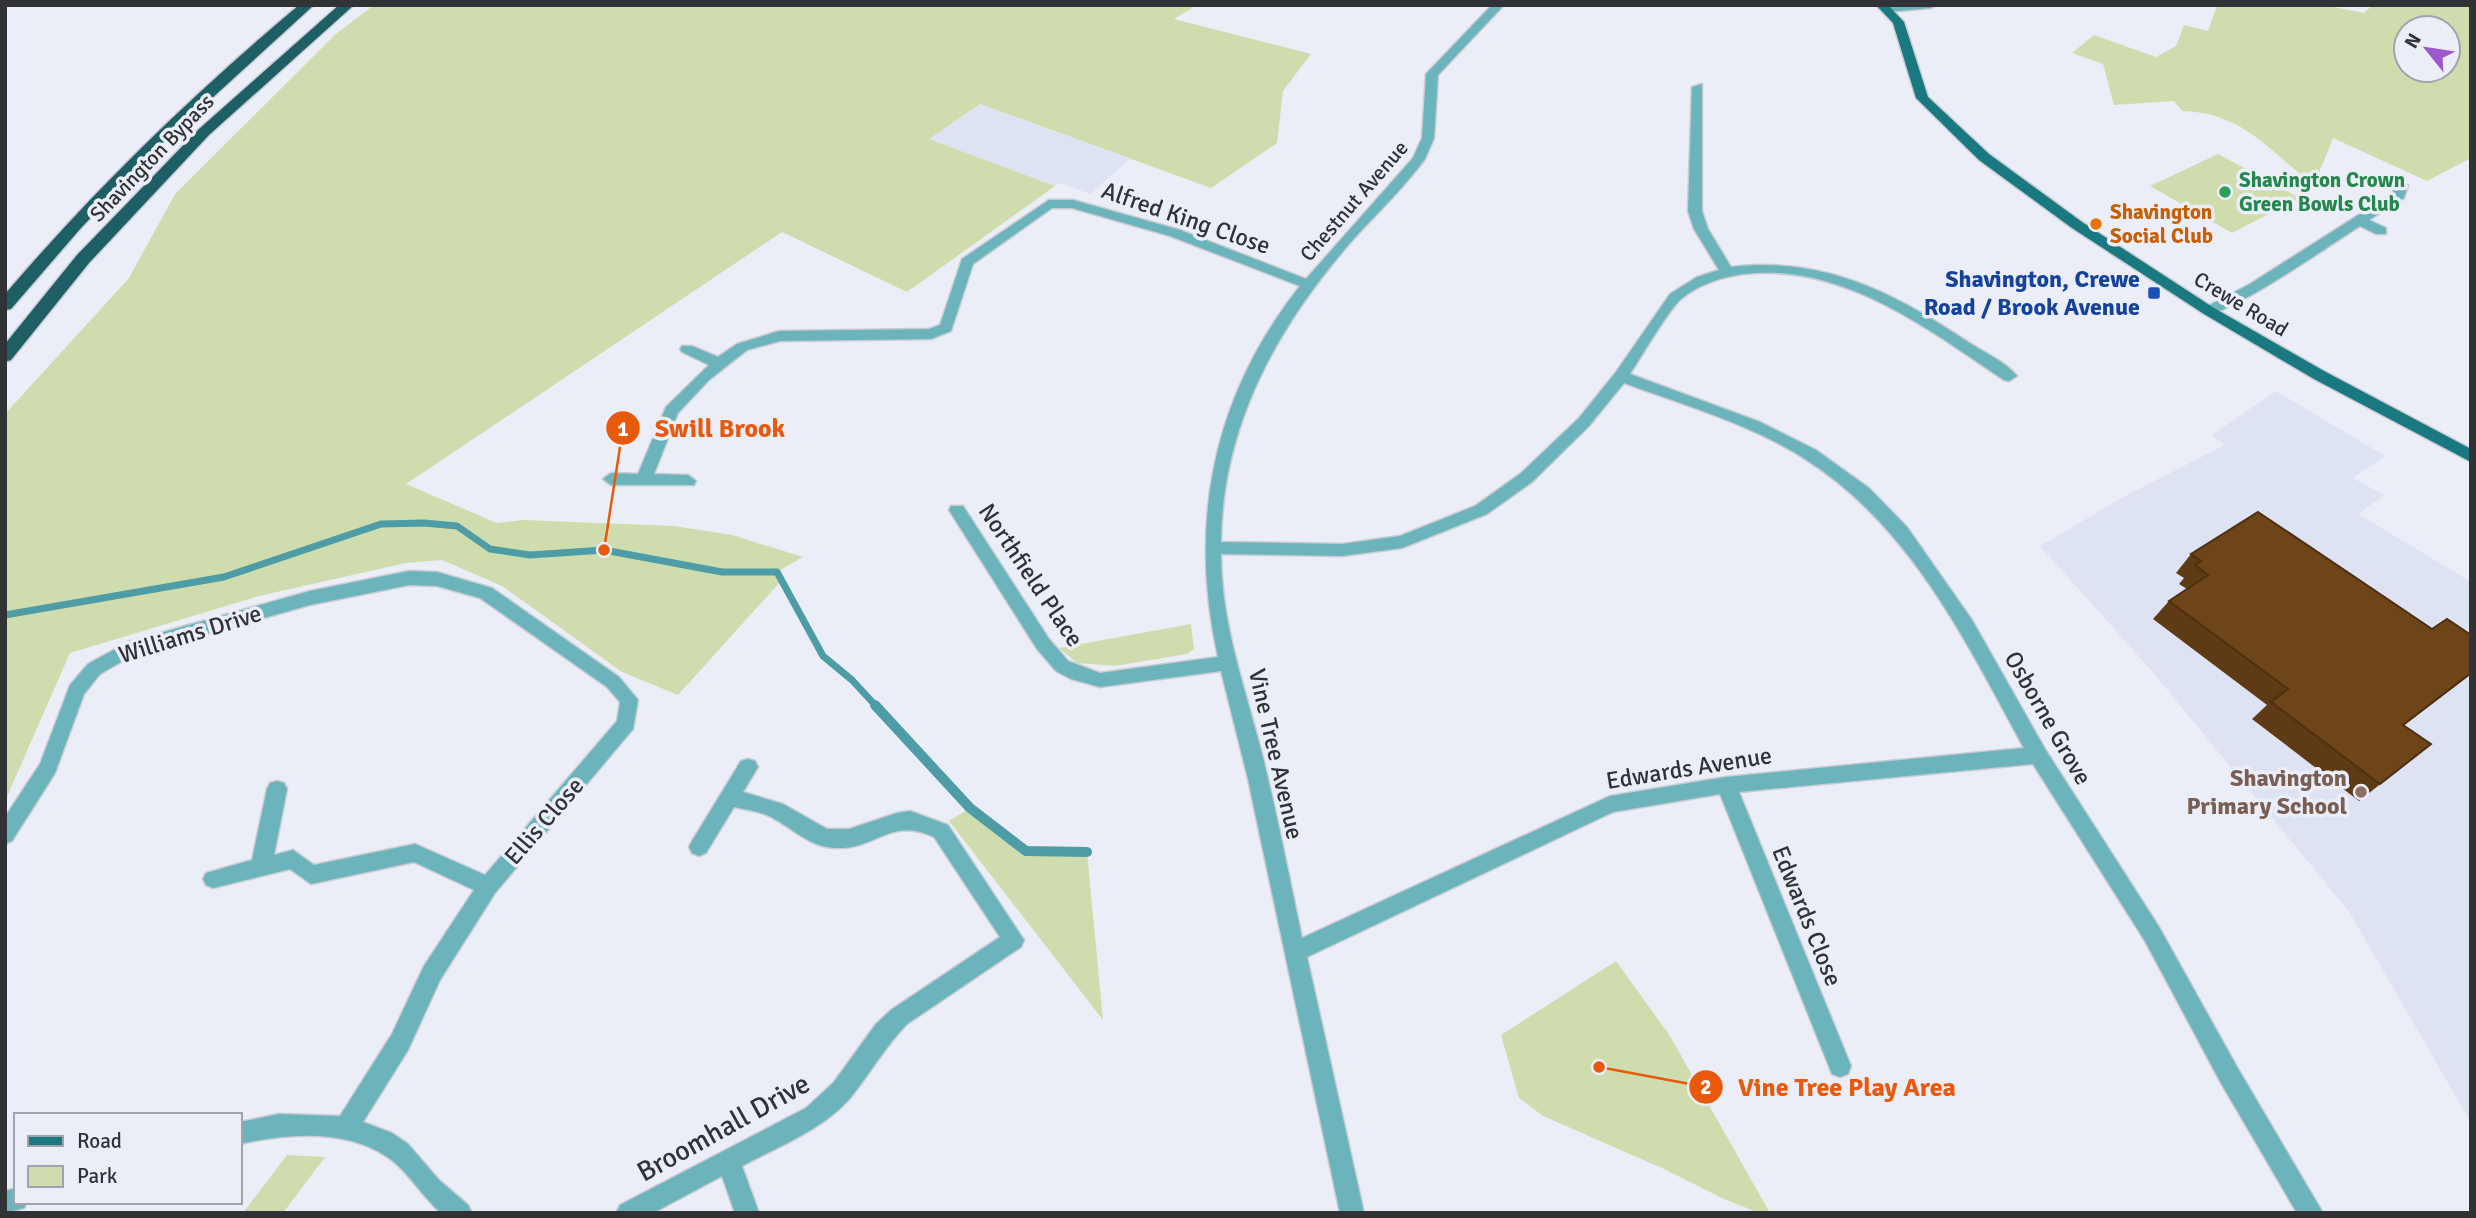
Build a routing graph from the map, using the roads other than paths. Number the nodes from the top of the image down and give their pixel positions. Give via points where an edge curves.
1 (307, 5) edge
2 (347, 5) edge
3 (1499, 5) edge
4 (1931, 5) edge
5 (1884, 7) edge
6 (1698, 87) dead end
7 (2401, 185) dead end
8 (2359, 220) junction
9 (2381, 231) dead end
10 (1727, 272) junction
11 (1307, 284) junction
12 (5, 305) edge
13 (2209, 311) junction
14 (1286, 314) joint
15 (687, 349) dead end
16 (5, 356) edge
17 (720, 364) junction
18 (1621, 376) junction
19 (2009, 376) dead end
20 (2471, 456) edge
21 (611, 479) dead end
22 (644, 479) junction
23 (688, 481) dead end
24 (957, 510) dead end
25 (1214, 548) junction
26 (310, 598) joint
27 (1230, 663) junction
28 (2038, 755) junction
29 (748, 767) dead end
30 (1726, 785) junction
31 (277, 789) dead end
32 (729, 797) junction
33 (5, 835) edge
34 (699, 847) dead end
35 (261, 867) junction
36 (213, 879) dead end
37 (488, 886) junction
38 (1294, 951) junction
39 (1840, 1066) dead end
40 (346, 1127) junction
41 (242, 1133) edge
42 (728, 1160) junction
43 (460, 1213) edge
44 (628, 1213) edge
45 (747, 1213) edge
46 (1352, 1213) edge
47 (2311, 1213) edge

1 - 12 highway, Shavington Bypass via 172,125
2 - 16 highway, Shavington Bypass via 204,132 83,259
3 - 11 street, Chestnut Avenue via 1433,74 1428,138 1419,159
4 - 5 street
5 - 13 main road, Crewe Road via 1898,22 1922,98 1983,157
6 - 10 street via 1695,211
7 - 8 street via 2399,194
8 - 9 street
8 - 13 street
10 - 18 street via 1702,280 1675,297
10 - 19 street via 1781,268 1836,279 1893,301
11 - 14 street, Chestnut Avenue
11 - 17 street, Alfred King Close via 1175,233 1073,204 1049,204 967,262 946,328 931,334 779,336 742,348
13 - 20 main road, Crewe Road
14 - 25 street, Vine Tree Avenue via 1235,415 1219,481
15 - 17 street
17 - 22 street, Alfred King Close via 671,411
18 - 25 street via 1584,422 1526,478 1480,510 1402,542 1342,550
18 - 28 street, Osborne Grove via 1754,426 1810,454 1863,492 1929,569 1966,625
21 - 22 street
22 - 23 street
24 - 27 street, Northfield Place via 1062,666 1100,680
25 - 27 street, Vine Tree Avenue via 1214,585
26 - 33 street, Williams Drive via 128,649 94,670 76,690 48,767
26 - 37 street, Ellis Close via 409,578 437,579 486,593 613,682 629,700 626,724
27 - 38 street, Vine Tree Avenue
28 - 30 street, Edwards Avenue
28 - 47 street, Osborne Grove via 2152,934
29 - 32 street
30 - 38 street, Edwards Avenue via 1610,804
30 - 39 street, Edwards Close
31 - 35 street
32 - 34 street
32 - 42 street, Broomhall Drive via 773,809 832,839 853,838 905,818 925,822 941,831 1014,940 899,1017 842,1090 814,1116
35 - 36 street
35 - 37 street via 293,859 311,875 415,853
37 - 40 street, Ellis Close via 432,973 400,1042
38 - 46 street, Vine Tree Avenue
40 - 41 street via 300,1125
40 - 43 street via 397,1150
42 - 44 street, Broomhall Drive
42 - 45 street

